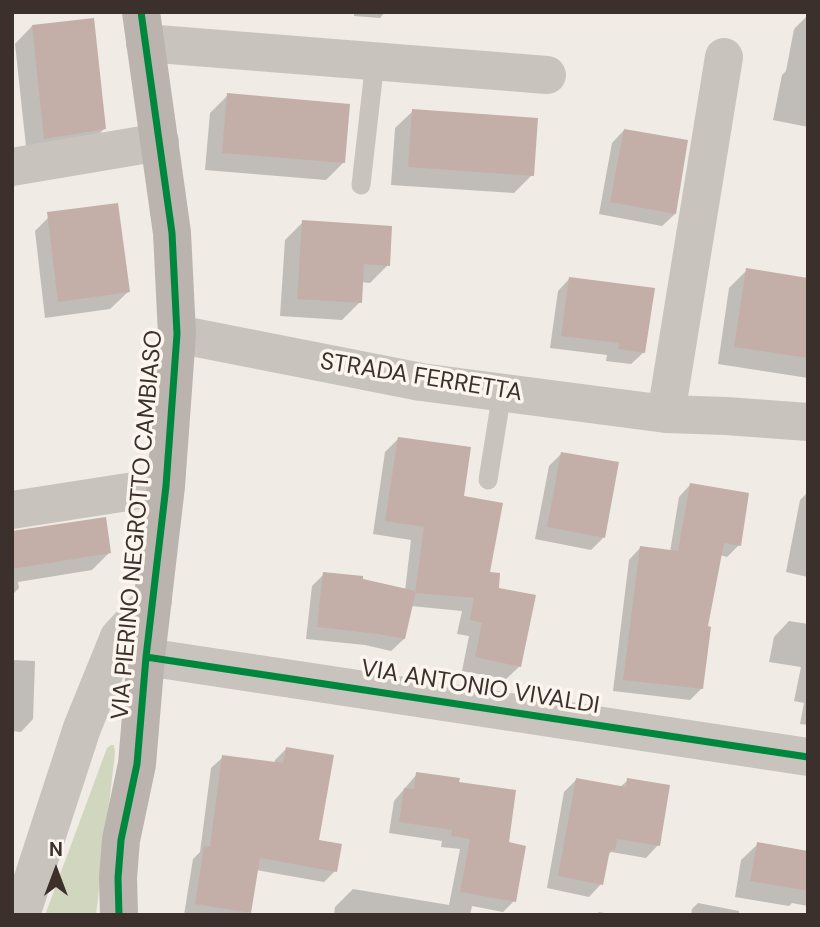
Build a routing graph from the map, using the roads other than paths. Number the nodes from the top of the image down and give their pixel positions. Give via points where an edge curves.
1 (143, 27) edge
2 (724, 57) dead end
3 (375, 61) junction
4 (547, 75) dead end
5 (160, 142) junction
6 (12, 167) edge
7 (361, 185) dead end
8 (177, 334) junction
9 (502, 392) junction
10 (666, 414) junction
11 (808, 422) edge
12 (488, 480) dead end
13 (166, 486) junction
14 (12, 510) edge
15 (153, 601) junction
16 (146, 657) junction
17 (808, 757) edge
18 (137, 764) junction
19 (21, 915) edge
20 (119, 915) edge
21 (127, 915) edge

1 - 3 street
1 - 5 street, VIA PIERINO NEGROTTO CAMBIASO
2 - 10 street
3 - 4 street
3 - 7 lane
5 - 6 street
5 - 8 street, VIA PIERINO NEGROTTO CAMBIASO via 172,233
8 - 9 street, STRADA FERRETTA via 421,382
8 - 13 street, VIA PIERINO NEGROTTO CAMBIASO
9 - 10 street, STRADA FERRETTA
9 - 12 lane
10 - 11 street, STRADA FERRETTA
13 - 14 street
13 - 15 street, VIA PIERINO NEGROTTO CAMBIASO
15 - 16 street, VIA PIERINO NEGROTTO CAMBIASO
15 - 19 street, VIA PIERINO NEGROTTO CAMBIASO via 119,637 82,728
16 - 17 street, VIA ANTONIO VIVALDI
16 - 18 street, VIA PIERINO NEGROTTO CAMBIASO
18 - 20 street, VIA PIERINO NEGROTTO CAMBIASO via 121,840
18 - 21 street, VIA PIERINO NEGROTTO CAMBIASO via 138,843

